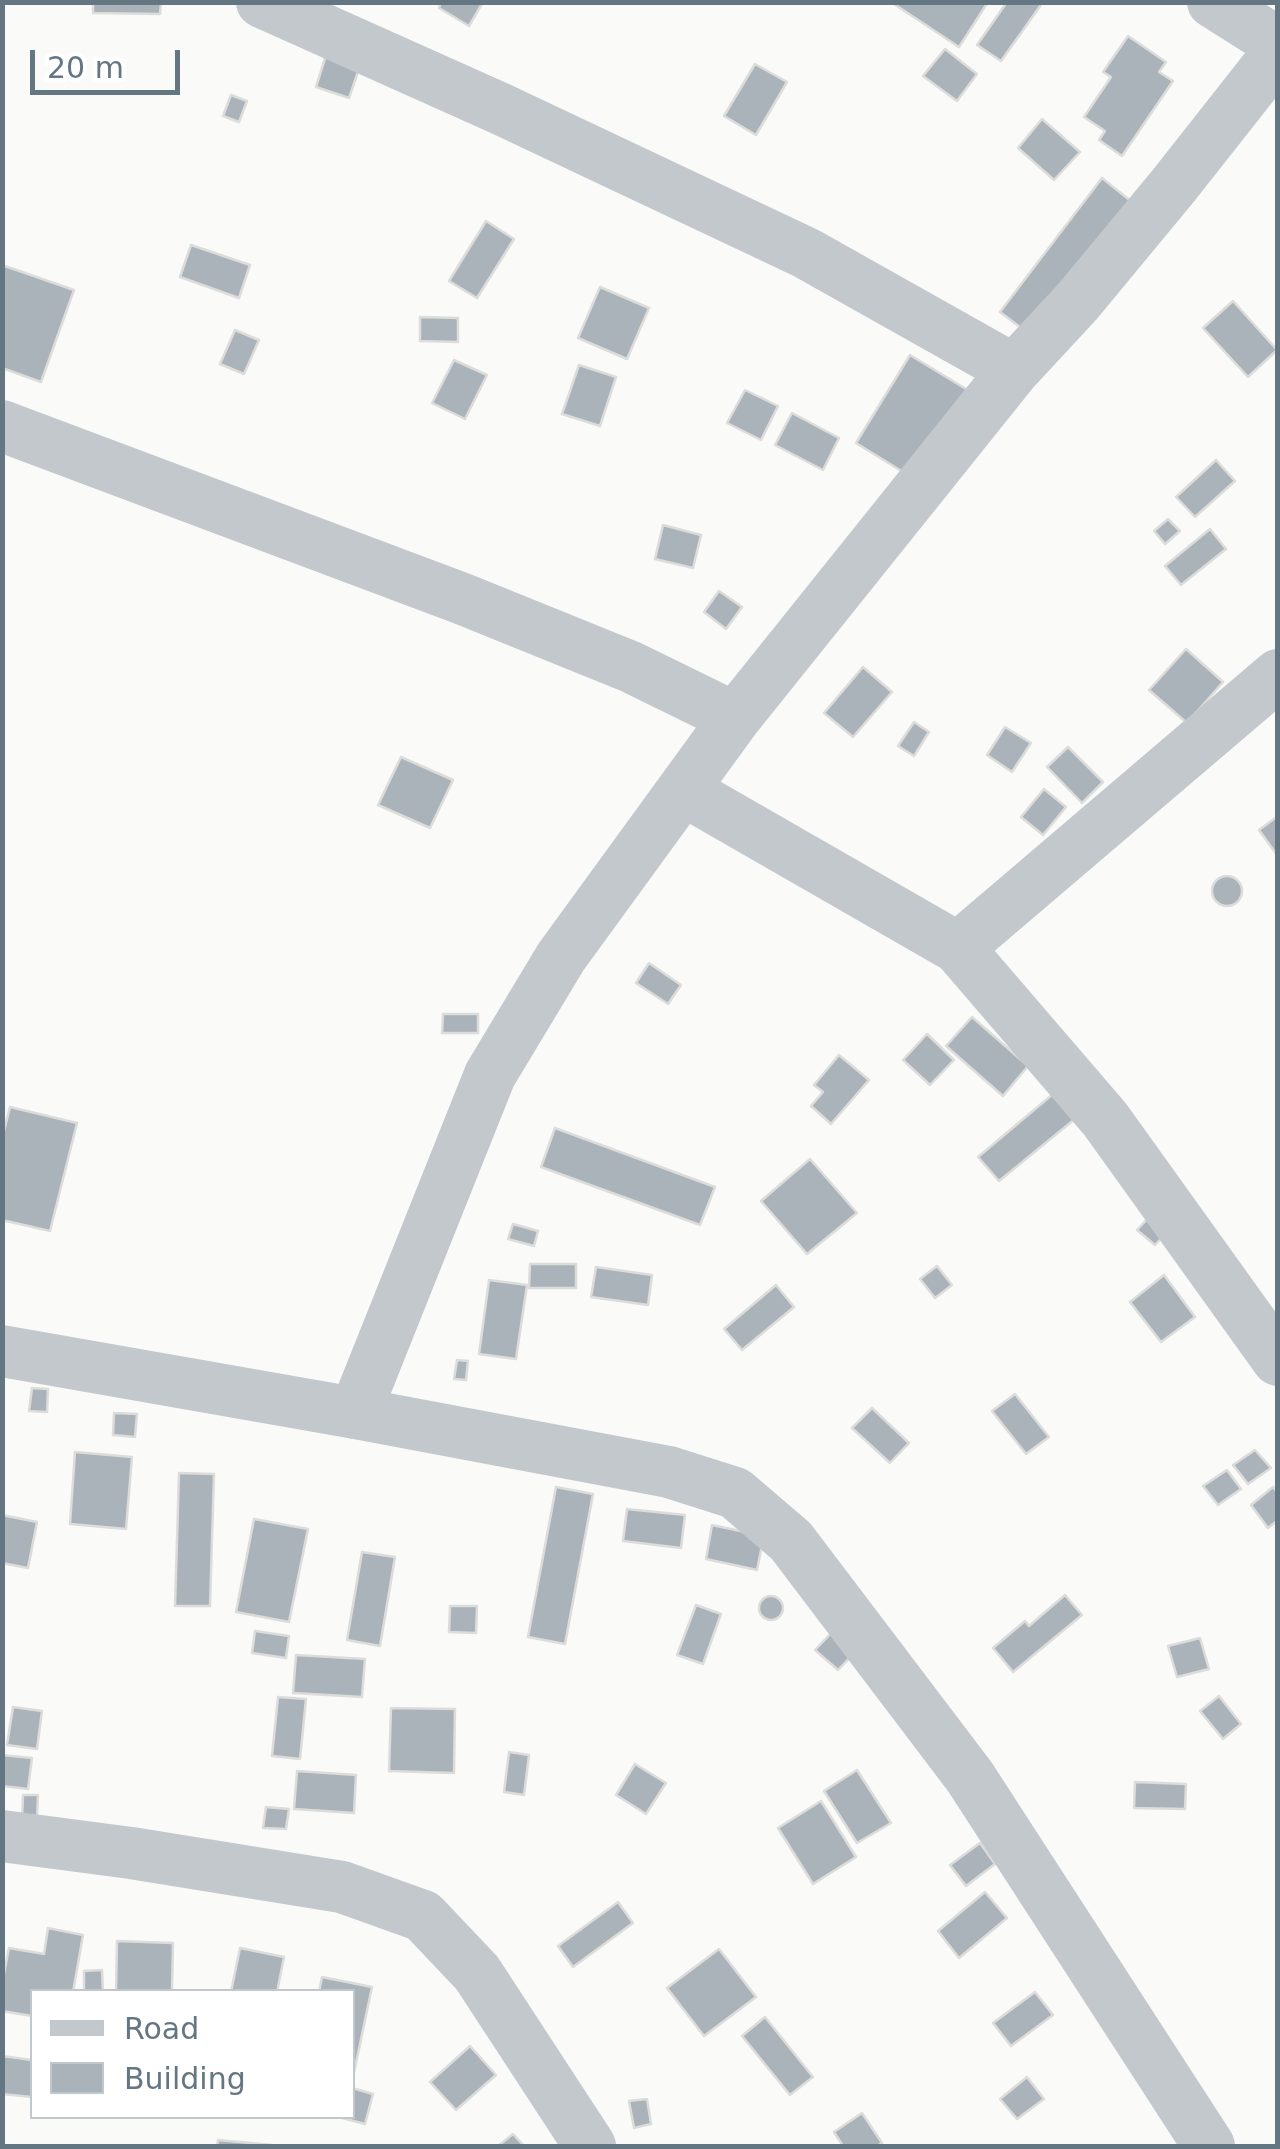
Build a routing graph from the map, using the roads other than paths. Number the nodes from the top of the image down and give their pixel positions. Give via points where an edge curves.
1 (262, 2) edge
2 (1213, 2) edge
3 (1278, 43) edge
4 (1278, 53) edge
5 (1014, 370) junction
6 (2, 426) edge
7 (1278, 675) edge
8 (735, 718) junction
9 (683, 790) junction
10 (958, 948) junction
11 (2, 1352) edge
12 (1278, 1360) edge
13 (355, 1412) junction
14 (2, 1836) edge
15 (590, 2146) edge
16 (1210, 2146) edge

1 - 5 street via 806,253
2 - 3 street
4 - 5 street via 1078,301
5 - 8 street
6 - 8 street via 463,599
7 - 10 street
8 - 9 street
9 - 10 street
9 - 13 street via 561,957 490,1074
10 - 12 street via 1105,1119
11 - 13 street
13 - 16 street via 670,1472 735,1493 791,1541 970,1777
14 - 15 street via 342,1887 423,1916 477,1972

